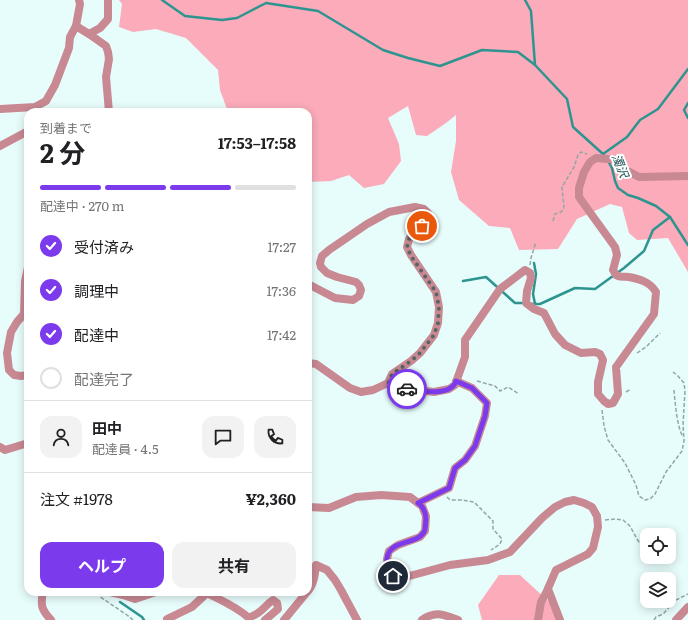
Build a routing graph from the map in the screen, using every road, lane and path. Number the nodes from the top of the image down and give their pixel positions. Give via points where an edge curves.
1 (79, 0) edge
2 (108, 0) edge
3 (76, 26) junction
4 (89, 34) junction
5 (109, 108) edge
6 (0, 109) edge
7 (24, 133) edge
8 (0, 146) edge
9 (598, 158) junction
10 (688, 176) edge
11 (553, 221) dead end
12 (536, 242) dead end
13 (530, 273) junction
14 (312, 286) edge
15 (24, 317) edge
16 (660, 334) dead end
17 (625, 355) junction
18 (4, 358) edge
19 (312, 363) edge
20 (672, 372) dead end
21 (24, 376) edge
22 (460, 382) junction
23 (388, 384) junction
24 (674, 390) dead end
25 (519, 394) dead end
26 (601, 398) junction
27 (684, 438) junction
28 (24, 444) edge
29 (0, 447) edge
30 (442, 491) junction
31 (418, 503) junction
32 (312, 507) edge
33 (597, 520) junction
34 (640, 543) edge
35 (483, 560) junction
36 (312, 584) edge
37 (548, 589) junction
38 (688, 594) edge
39 (42, 596) edge
40 (99, 596) edge
41 (126, 596) edge
42 (144, 596) edge
43 (203, 596) edge
44 (221, 596) edge
45 (305, 596) edge
46 (688, 607) edge
47 (168, 619) edge
48 (51, 620) edge
49 (132, 620) edge
50 (266, 620) edge
51 (284, 620) edge
52 (357, 620) edge
53 (422, 620) edge
54 (458, 620) edge
55 (538, 620) edge
56 (560, 620) edge
57 (654, 620) edge
58 (676, 620) edge

1 - 3 street
2 - 4 street via 108,19 100,28
3 - 4 street
3 - 6 street via 70,37 70,48 46,102 35,107
4 - 5 street via 106,46 108,52 106,77
7 - 8 street
9 - 10 street via 620,160 626,170 639,177
9 - 11 path via 582,152 578,155 562,187 564,208 555,214
9 - 17 street via 590,162 584,172 579,196 615,247 617,255 613,270 616,275 645,282 656,292 654,314
12 - 13 path
13 - 22 street via 525,270 500,289 465,340 465,357
13 - 26 street via 526,303 544,313 555,334 565,345 581,353 600,354 603,360 598,394
14 - 23 street via 335,298 353,300 359,296 359,285 327,273 321,267 322,256 367,224 390,212 415,207 428,213 427,222 415,230 407,247 436,292 439,307 438,323 434,335 420,353 392,374
15 - 18 street via 11,332
16 - 17 path via 635,354
17 - 26 street via 616,367 616,398 613,403 608,404
18 - 21 street via 14,375
19 - 23 street via 350,388 361,392
20 - 27 path via 684,383
22 - 23 street via 449,389 434,392
22 - 25 path via 472,380 495,386 500,392 508,387
22 - 30 street via 472,388 487,403 485,416 475,446 465,460 455,468 449,488
24 - 27 path via 678,420
26 - 27 path via 608,440 625,464 639,496 645,500 655,494 666,472 682,450
28 - 29 street via 5,450
30 - 31 street
30 - 35 path via 450,500 474,502 493,521 493,529 502,539 500,544 484,555
31 - 32 street via 410,497 381,495 356,497 330,508
31 - 35 street via 426,516 425,531 420,537 389,551 388,568 393,576 402,578 450,565
33 - 34 path via 623,520 630,526
33 - 35 street via 592,507 574,500 565,502 542,518 510,552
33 - 37 street via 593,548 588,554 556,570
36 - 52 street via 316,565 327,570
37 - 55 street via 541,602
37 - 56 street
38 - 57 path via 676,600
39 - 48 street via 43,611
40 - 49 path
41 - 42 street via 135,599
43 - 47 street via 192,607
44 - 50 street via 249,618 273,600 278,608
45 - 51 street
46 - 58 street
53 - 54 street via 439,613

